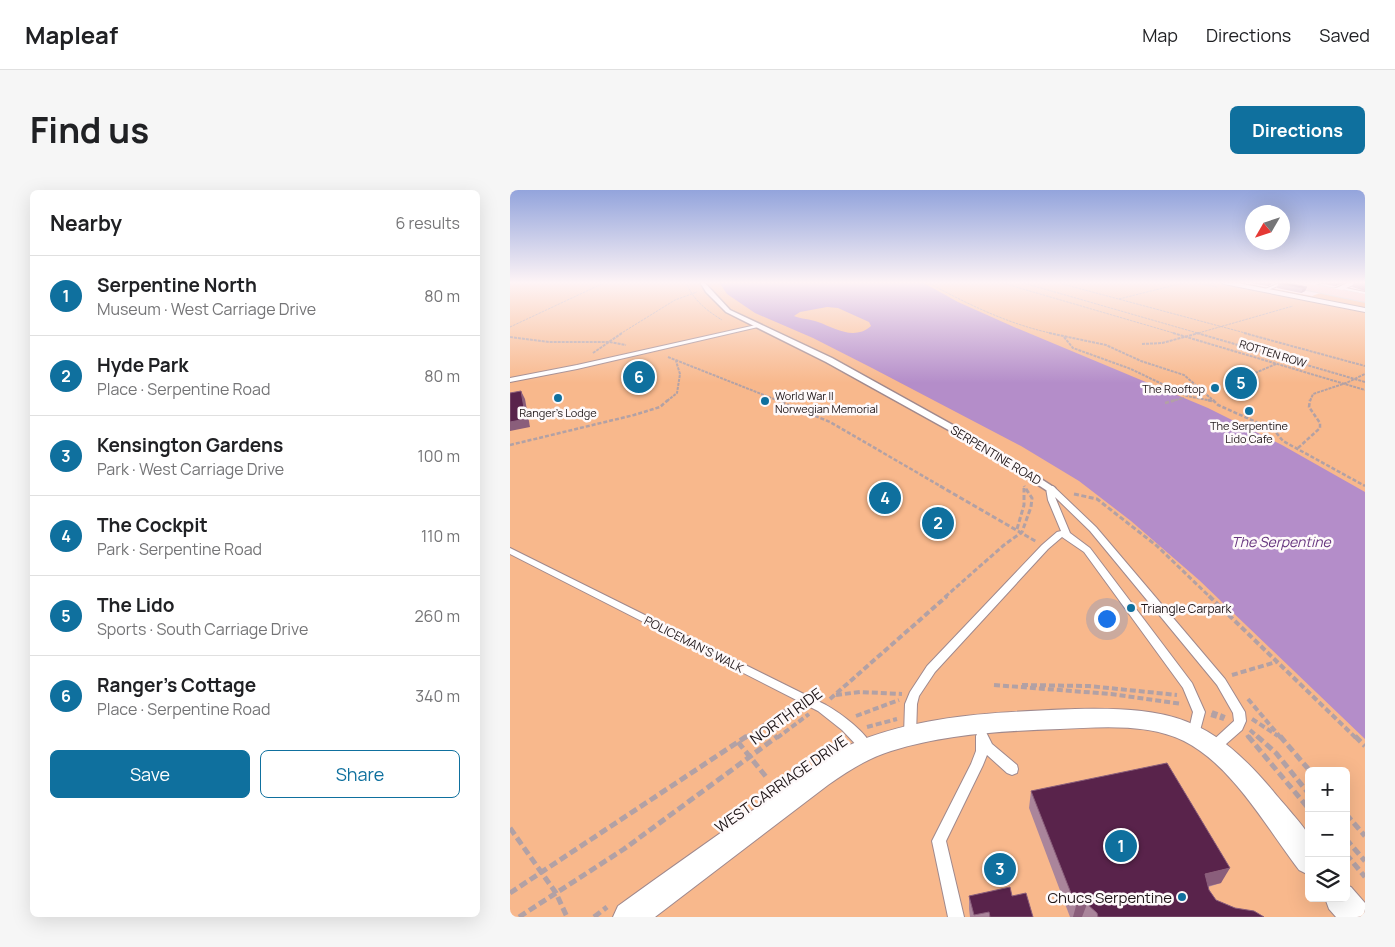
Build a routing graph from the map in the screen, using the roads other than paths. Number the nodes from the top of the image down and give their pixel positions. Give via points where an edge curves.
1 (737, 316) edge
2 (756, 326) junction
3 (510, 380) edge
4 (1050, 488) junction
5 (1066, 534) junction
6 (510, 552) edge
7 (910, 726) junction
8 (980, 730) junction
9 (1202, 731) junction
10 (861, 741) junction
11 (1012, 769) dead end
12 (1307, 857) edge
13 (1344, 902) edge
14 (629, 913) edge
15 (956, 917) edge
16 (1357, 917) edge

1 - 2 street, SERPENTINE ROAD
2 - 3 lane
2 - 4 street, SERPENTINE ROAD via 812,350
4 - 5 lane
4 - 9 lane, SERPENTINE ROAD via 1094,530 1221,682 1239,712 1238,726
5 - 7 lane via 1060,534 1045,546 931,670 914,695
5 - 9 lane via 1087,550 1188,686
6 - 10 lane, POLICEMAN'S WALK via 803,699 821,705
7 - 8 street, WEST CARRIAGE DRIVE
7 - 10 street, WEST CARRIAGE DRIVE
8 - 9 street, WEST CARRIAGE DRIVE via 1009,721 1075,718 1159,722
8 - 11 lane via 988,748
8 - 15 lane via 982,751 977,765 939,841
9 - 12 street, WEST CARRIAGE DRIVE
10 - 14 street, WEST CARRIAGE DRIVE via 853,756
13 - 16 street

